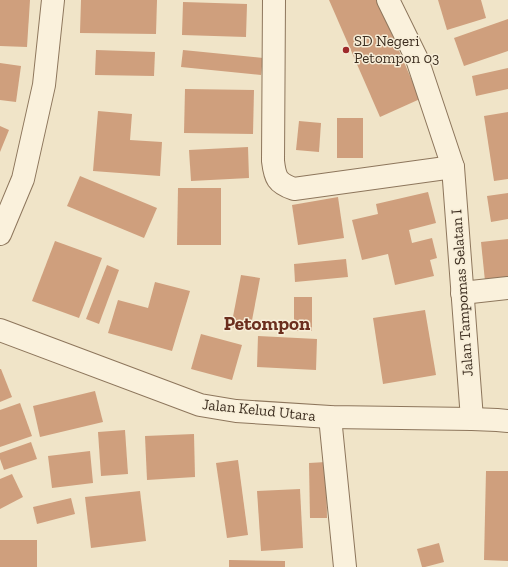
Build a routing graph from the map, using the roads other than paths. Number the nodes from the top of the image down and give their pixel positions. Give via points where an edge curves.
1 (53, 0) edge
2 (274, 0) edge
3 (388, 0) edge
4 (453, 168) junction
5 (0, 234) edge
6 (508, 288) edge
7 (462, 293) junction
8 (0, 330) edge
9 (330, 417) junction
10 (472, 419) junction
11 (508, 421) edge
12 (345, 567) edge

1 - 5 street via 44,85 23,179
2 - 4 street via 273,161 278,181 294,189
3 - 4 street, Jalan Tampomas Selatan I via 417,59
4 - 7 street, Jalan Tampomas Selatan I
6 - 7 street
7 - 10 street, Jalan Tampomas Selatan I
8 - 9 street, Jalan Kelud Utara via 200,405 236,411
9 - 10 street, Jalan Kelud Utara
9 - 12 street
10 - 11 street, Jalan Kelud Utara

